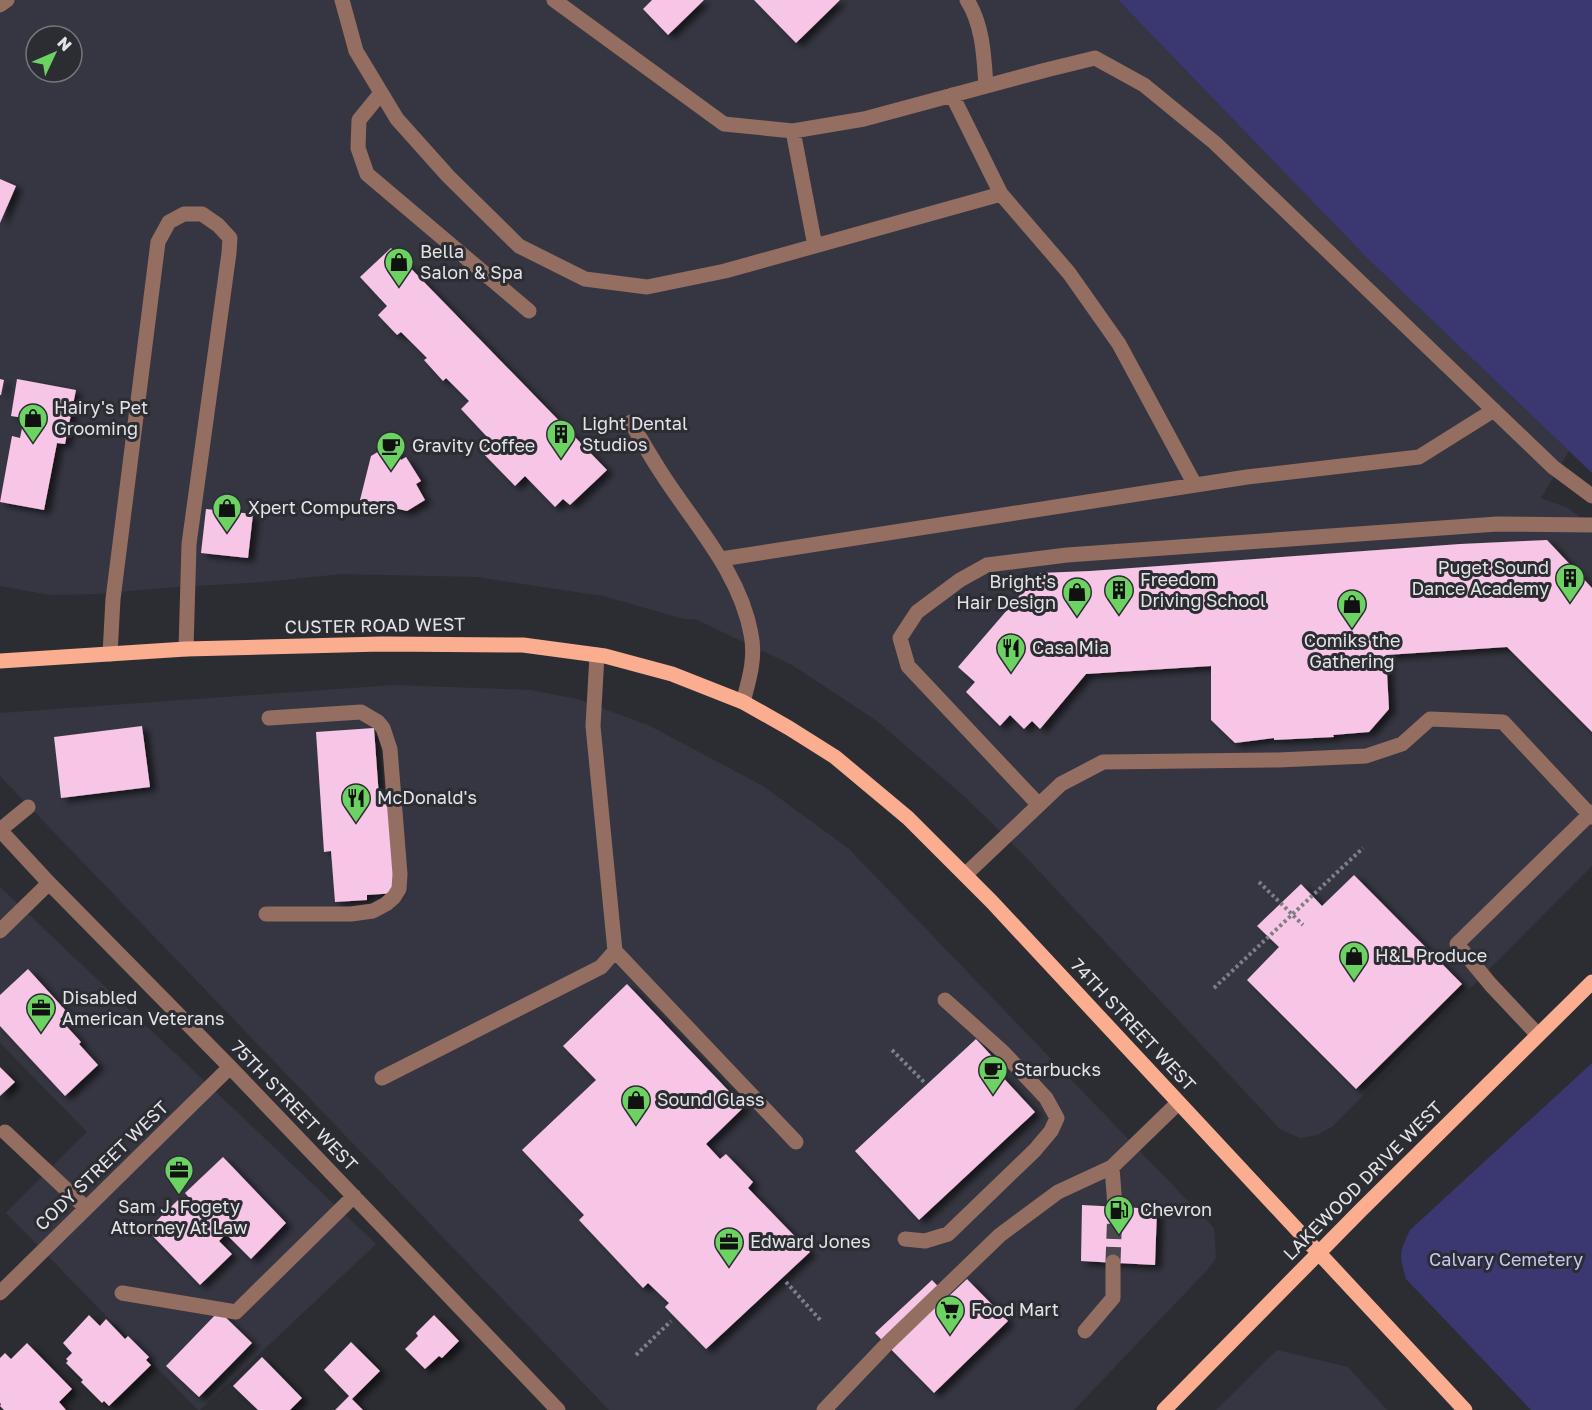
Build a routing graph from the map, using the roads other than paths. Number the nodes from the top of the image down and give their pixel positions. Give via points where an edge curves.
1 (7, 0) edge
2 (342, 0) edge
3 (554, 0) edge
4 (967, 0) edge
5 (0, 5) edge
6 (987, 86) junction
7 (381, 93) junction
8 (952, 95) junction
9 (793, 131) junction
10 (1001, 194) junction
11 (815, 246) junction
12 (529, 311) dead end
13 (1494, 410) junction
14 (631, 422) dead end
15 (1195, 485) junction
16 (1592, 496) edge
17 (1590, 527) edge
18 (721, 559) junction
19 (186, 649) junction
20 (110, 654) junction
21 (597, 654) junction
22 (0, 661) edge
23 (743, 702) junction
24 (269, 718) dead end
25 (1038, 804) junction
26 (28, 807) dead end
27 (1591, 815) edge
28 (0, 830) edge
29 (966, 874) junction
30 (50, 883) junction
31 (266, 914) dead end
32 (0, 931) edge
33 (615, 951) junction
34 (1592, 982) edge
35 (945, 1000) dead end
36 (1538, 1035) junction
37 (231, 1067) junction
38 (382, 1078) dead end
39 (1178, 1103) junction
40 (5, 1132) dead end
41 (796, 1142) dead end
42 (1112, 1167) junction
43 (354, 1196) junction
44 (1115, 1207) tunnel mouth
45 (86, 1208) junction
46 (905, 1239) dead end
47 (1318, 1253) junction
48 (1113, 1262) tunnel mouth
49 (0, 1293) edge
50 (122, 1293) dead end
51 (1085, 1331) dead end
52 (550, 1407) edge
53 (824, 1410) edge
54 (1164, 1410) edge
55 (1465, 1410) edge

1 - 5 street
2 - 7 street via 356,51
3 - 9 street via 724,124
4 - 6 street via 975,12
6 - 8 street
6 - 13 street via 1095,58 1144,85 1215,143
7 - 11 street via 397,119 448,176 519,246 585,279 647,287
7 - 12 street via 359,120 358,148 367,174
8 - 9 street via 864,119
8 - 10 street
9 - 11 street
10 - 11 street
10 - 15 street via 1069,273 1119,344
13 - 15 street via 1419,457
13 - 16 street via 1553,467
14 - 18 street
15 - 18 street
17 - 25 street via 1497,524 1067,555 987,565 917,612 900,638 908,666
18 - 23 street via 735,585 752,636 752,672
19 - 20 main road, CUSTER ROAD WEST
19 - 20 street via 189,544 230,238 202,214 184,214 170,222 158,242 113,599
19 - 21 main road, CUSTER ROAD WEST via 516,644
20 - 22 main road, CUSTER ROAD WEST
21 - 23 main road, CUSTER ROAD WEST via 672,674
21 - 33 street via 593,726
23 - 29 main road, 74TH STREET WEST via 835,757 908,818
24 - 31 street via 361,712 378,722 390,749 400,874 399,890 394,897 373,911
25 - 27 street via 1061,784 1103,762 1366,756 1402,744 1430,719 1503,722
25 - 29 street
26 - 28 street
27 - 36 street via 1456,945
28 - 30 street, 75TH STREET WEST
29 - 39 main road, 74TH STREET WEST
30 - 32 street
30 - 37 street, 75TH STREET WEST
33 - 38 street via 601,967
33 - 41 street
34 - 36 main road, LAKEWOOD DRIVE WEST
35 - 46 street via 1010,1060 1046,1098 1057,1118 1035,1150 948,1234 925,1241
36 - 47 main road, LAKEWOOD DRIVE WEST
37 - 43 street, 75TH STREET WEST
37 - 45 street, CODY STREET WEST
39 - 42 street
39 - 47 main road, 74TH STREET WEST
40 - 45 street
42 - 44 street
42 - 53 street via 1058,1192 1000,1234
43 - 50 street via 236,1312
43 - 52 street, 75TH STREET WEST
45 - 49 street, CODY STREET WEST
47 - 54 main road, LAKEWOOD DRIVE WEST
47 - 55 main road, 74TH STREET WEST
48 - 51 street via 1113,1298

